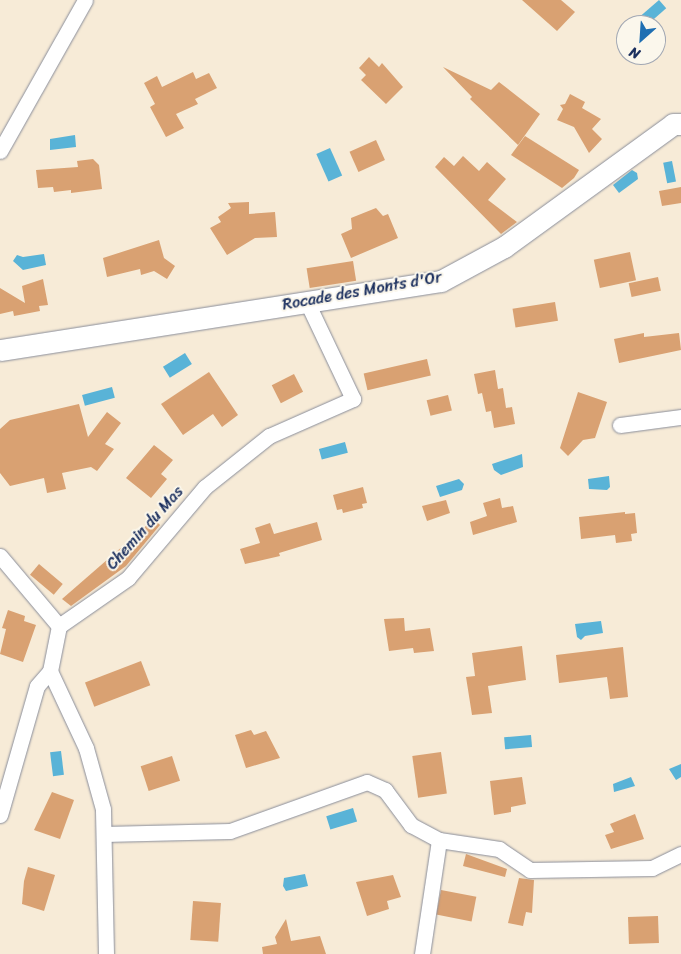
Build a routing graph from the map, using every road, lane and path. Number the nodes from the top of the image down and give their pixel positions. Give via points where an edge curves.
1 (85, 0) edge
2 (681, 124) edge
3 (0, 151) edge
4 (307, 302) junction
5 (0, 350) edge
6 (681, 417) edge
7 (620, 425) dead end
8 (0, 556) edge
9 (59, 626) junction
10 (50, 671) junction
11 (0, 815) edge
12 (104, 834) junction
13 (439, 840) junction
14 (681, 854) edge
15 (106, 954) edge
16 (422, 954) edge

1 - 3 street
2 - 4 street, Rocade des Monts d'Or via 673,124 504,247 441,281
4 - 5 street, Rocade des Monts d'Or
4 - 9 street, Chemin du Mas via 353,399 269,436 205,487 128,578
6 - 7 street
8 - 9 street
9 - 10 street
10 - 11 street via 38,686
10 - 12 street via 86,748 103,809
12 - 13 street via 230,831 367,782 385,790 411,825
12 - 15 street
13 - 14 street via 499,849 530,870 652,868
13 - 16 street

